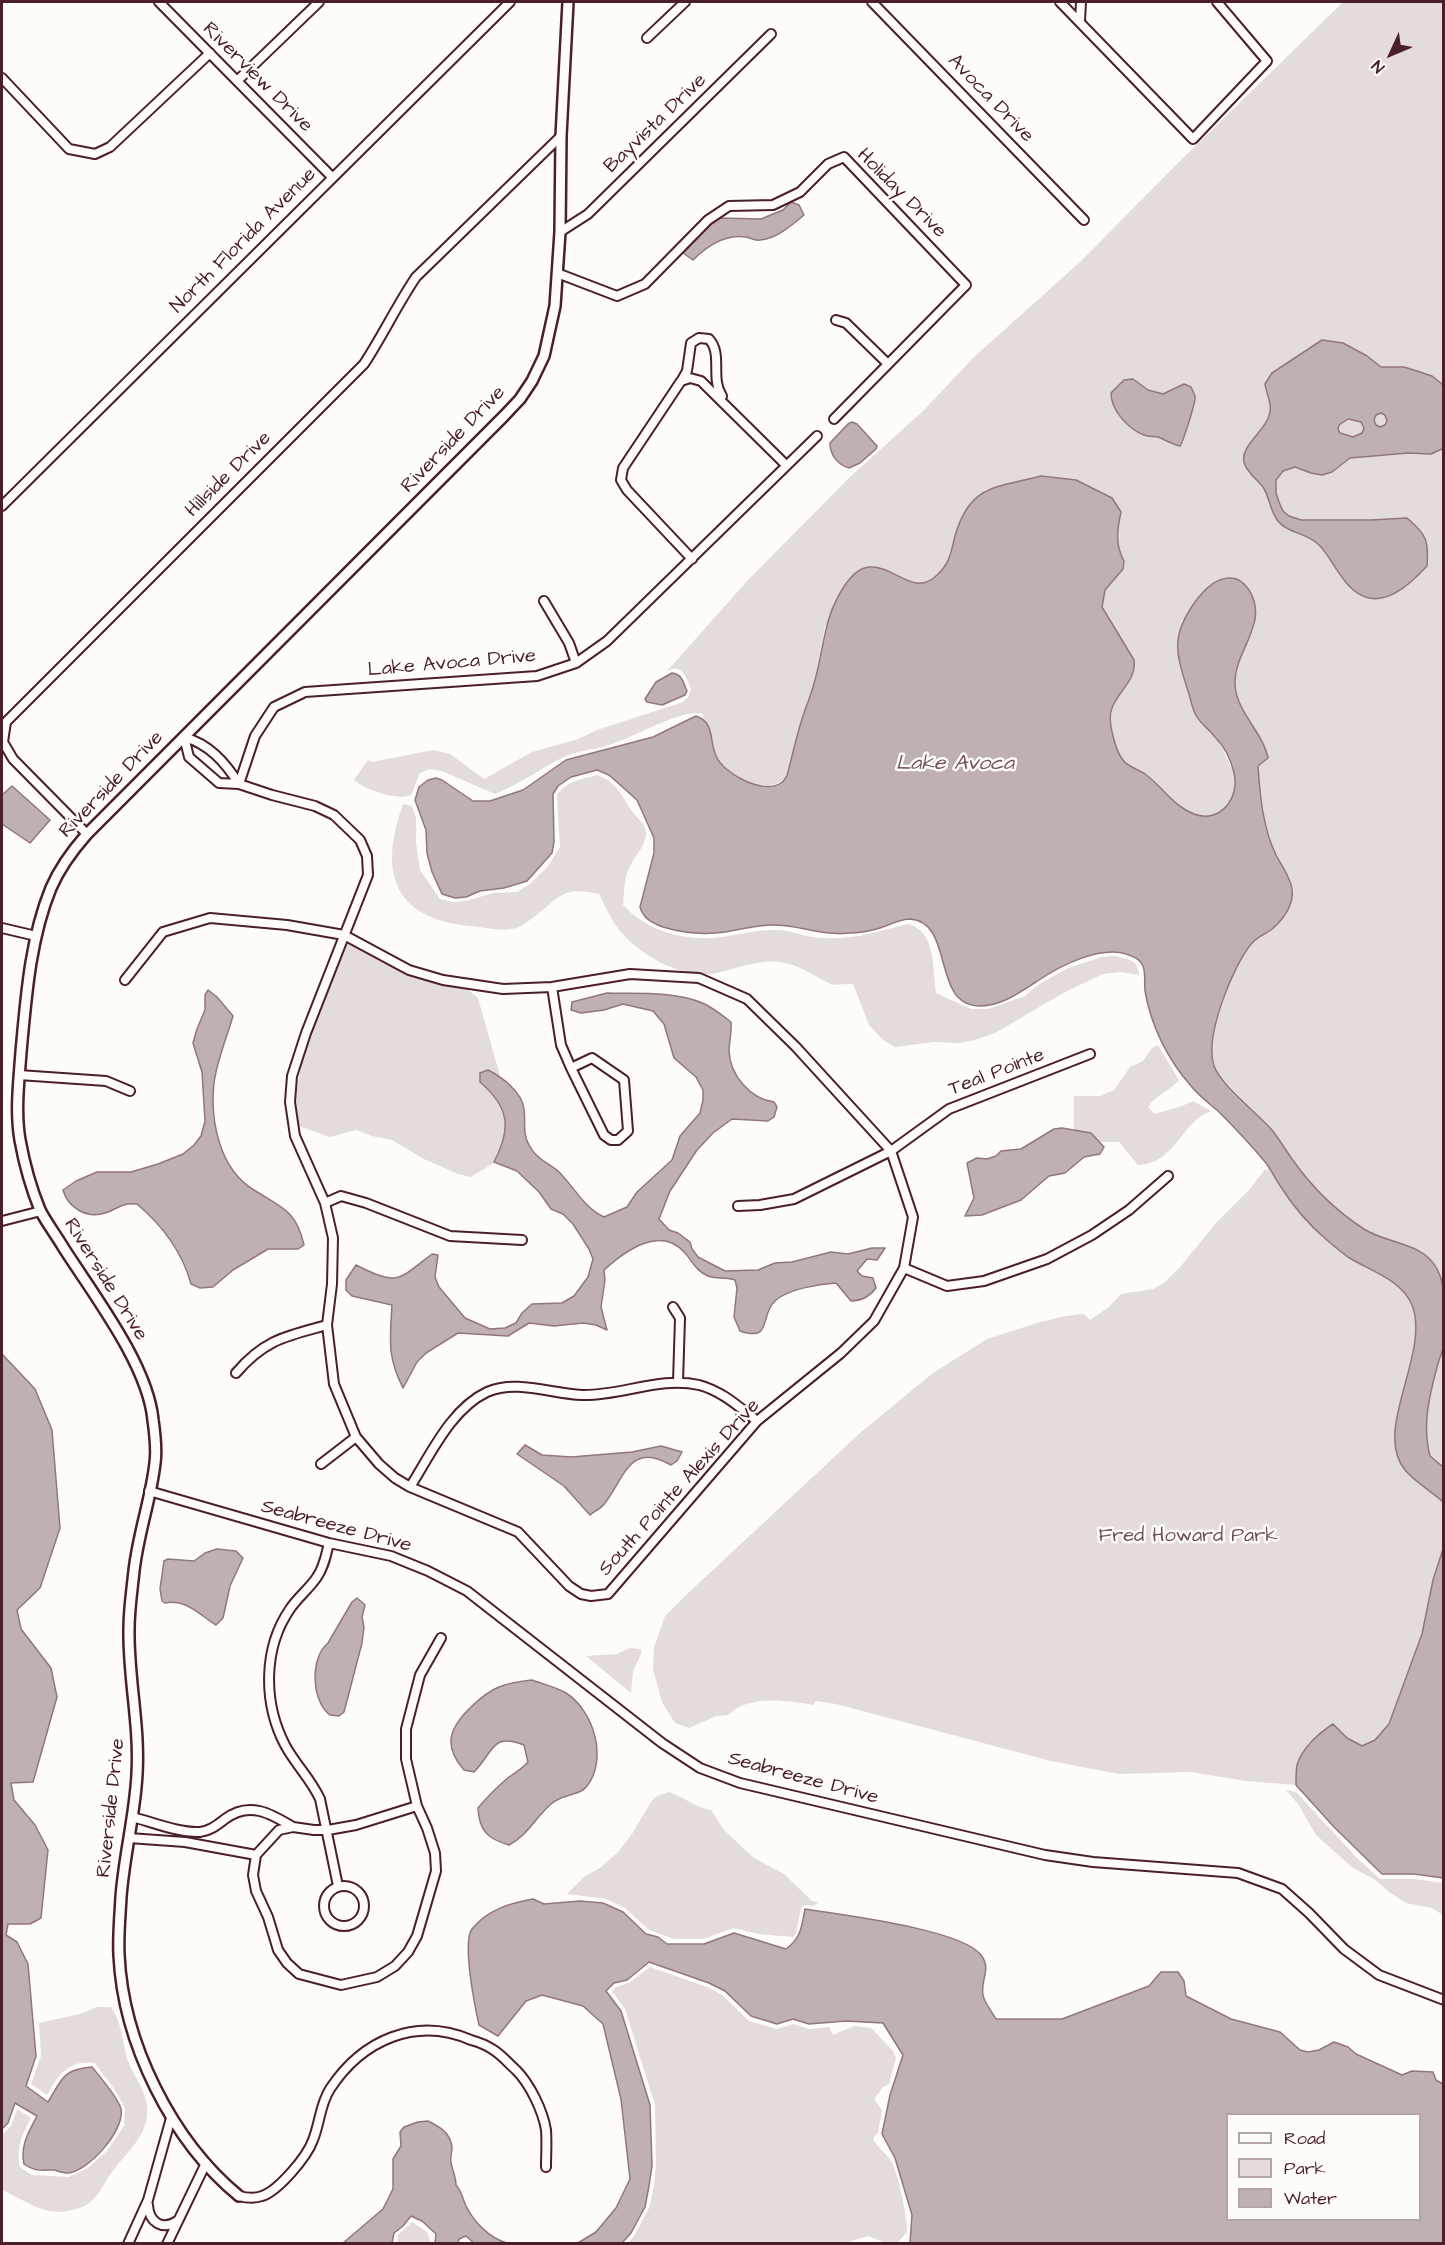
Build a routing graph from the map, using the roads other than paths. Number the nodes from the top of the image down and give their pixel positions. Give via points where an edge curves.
1 (159, 2) edge
2 (319, 2) edge
3 (510, 2) edge
4 (568, 2) edge
5 (686, 2) edge
6 (872, 2) edge
7 (1060, 2) edge
8 (1081, 2) edge
9 (1217, 2) edge
10 (1080, 21) junction
11 (771, 34) dead end
12 (647, 38) dead end
13 (210, 53) junction
14 (2, 78) edge
15 (237, 81) junction
16 (561, 136) junction
17 (332, 177) junction
18 (1084, 220) dead end
19 (560, 232) junction
20 (557, 273) junction
21 (836, 320) dead end
22 (888, 364) junction
23 (681, 381) junction
24 (730, 410) junction
25 (834, 419) dead end
26 (817, 436) dead end
27 (786, 465) junction
28 (2, 506) edge
29 (692, 559) junction
30 (544, 601) dead end
31 (576, 663) junction
32 (184, 737) junction
33 (2, 742) edge
34 (239, 784) junction
35 (87, 834) junction
36 (2, 928) edge
37 (344, 935) junction
38 (36, 936) junction
39 (124, 980) dead end
40 (552, 987) junction
41 (1090, 1054) dead end
42 (571, 1068) junction
43 (20, 1075) junction
44 (130, 1091) dead end
45 (891, 1151) junction
46 (1168, 1176) dead end
47 (325, 1203) junction
48 (738, 1206) dead end
49 (41, 1211) junction
50 (2, 1221) edge
51 (522, 1240) dead end
52 (904, 1268) junction
53 (673, 1307) dead end
54 (327, 1325) junction
55 (236, 1372) dead end
56 (678, 1382) junction
57 (757, 1421) junction
58 (356, 1437) junction
59 (321, 1464) dead end
60 (410, 1486) junction
61 (149, 1491) junction
62 (329, 1543) junction
63 (441, 1638) dead end
64 (417, 1806) junction
65 (132, 1817) junction
66 (293, 1827) junction
67 (328, 1830) junction
68 (129, 1838) junction
69 (256, 1855) junction
70 (338, 1886) junction
71 (1443, 2000) edge
72 (171, 2118) junction
73 (206, 2163) junction
74 (546, 2167) dead end
75 (239, 2196) joint
76 (147, 2200) junction
77 (180, 2220) junction
78 (128, 2244) edge
79 (167, 2244) edge

1 - 13 street, Riverview Drive
2 - 15 street
3 - 17 street, North Florida Avenue
4 - 16 street, Riverside Drive
5 - 12 street
6 - 18 street, Avoca Drive
7 - 10 street
8 - 10 street
9 - 10 street via 1267,61 1193,140
11 - 19 street, Bayvista Drive via 588,214
13 - 14 street via 110,147 95,154 69,149
13 - 15 street, Riverview Drive
15 - 17 street, Riverview Drive
16 - 19 street, Riverside Drive
16 - 33 street, Hillside Drive via 416,277 364,364 6,722
17 - 28 street, North Florida Avenue
19 - 20 street, Riverside Drive
20 - 22 street, Holiday Drive via 617,296 645,284 708,220 729,206 772,205 800,192 828,164 844,157 966,285
20 - 32 street, Riverside Drive via 555,306 544,356 520,399
21 - 22 street via 846,323
22 - 25 street, Holiday Drive
23 - 24 street via 701,381
23 - 24 street via 687,371 691,343 699,338 709,339 716,350 717,386
23 - 29 street via 623,468 621,480
24 - 27 street
26 - 27 street
27 - 29 street, Lake Avoca Drive
29 - 31 street, Lake Avoca Drive via 607,641
30 - 31 street
31 - 34 street, Lake Avoca Drive via 537,676 305,692 274,707 255,736
32 - 34 street via 201,741
32 - 34 street, South Pointe Alexis Drive via 189,757 219,783
32 - 35 street, Riverside Drive
33 - 35 street, Hillside Drive via 13,759
34 - 37 street, South Pointe Alexis Drive via 315,806 334,815 360,840 367,856 368,875
35 - 38 street, Riverside Drive via 66,859
36 - 38 street
37 - 39 street via 210,918 164,932
37 - 40 street, South Pointe Alexis Drive via 409,970 443,980 503,989
37 - 47 street, South Pointe Alexis Drive via 299,1054 290,1102 295,1136
38 - 43 street, Riverside Drive
40 - 42 street via 561,1045
40 - 45 street, South Pointe Alexis Drive via 630,974 699,978 747,999
41 - 45 street, Teal Pointe via 949,1109
42 - 42 street via 604,1135 611,1140 624,1137 628,1131 624,1080 592,1058
43 - 44 street via 106,1081
43 - 49 street, Riverside Drive via 20,1139
45 - 48 street, Teal Pointe via 794,1199
45 - 52 street, South Pointe Alexis Drive via 913,1217
46 - 52 street via 1092,1235 1047,1259 984,1281 946,1286
47 - 51 street via 341,1196 450,1236
47 - 54 street, South Pointe Alexis Drive via 333,1238
49 - 50 street
49 - 61 street, Riverside Drive via 128,1350 146,1386 155,1438
52 - 57 street, South Pointe Alexis Drive via 874,1322
53 - 56 street via 680,1318
54 - 55 street via 280,1338 250,1357
54 - 58 street, South Pointe Alexis Drive via 334,1384
56 - 57 street via 718,1392
56 - 60 street via 608,1394 516,1387 487,1392 446,1429
57 - 60 street, South Pointe Alexis Drive via 608,1594 581,1594 518,1532
58 - 59 street
58 - 60 street, South Pointe Alexis Drive via 379,1464
61 - 62 street, Seabreeze Drive
61 - 65 street, Riverside Drive via 134,1566 129,1629 137,1733
62 - 67 street via 317,1577 290,1609 275,1638 270,1663 274,1716 285,1745 315,1787
62 - 71 street, Seabreeze Drive via 390,1556 467,1591 662,1743 700,1768 740,1784 1045,1855 1238,1873 1282,1889 1344,1949 1379,1975
63 - 64 street via 420,1675 406,1729 406,1759
64 - 67 street
64 - 69 street via 435,1853 436,1871 417,1936 408,1952 395,1966 369,1980 341,1985 299,1974 287,1963 278,1950 256,1891
65 - 66 street via 201,1832 240,1810 251,1810
65 - 68 street, Riverside Drive
66 - 67 street
66 - 69 street via 279,1830
67 - 70 street
68 - 69 street via 185,1842
68 - 72 street, Riverside Drive via 118,1955 123,1990 135,2038
70 - 70 street via 325,1897 326,1914 332,1922 351,1924 358,1919 363,1900 348,1886
72 - 73 street, Riverside Drive
72 - 76 street
73 - 75 street, Riverside Drive
73 - 77 street
74 - 75 street via 546,2130 537,2103 519,2073 492,2048 460,2035 424,2029 393,2036 345,2067 328,2092 303,2159 272,2191 261,2197
76 - 77 street via 148,2213 157,2224 171,2225
76 - 78 street
77 - 79 street

